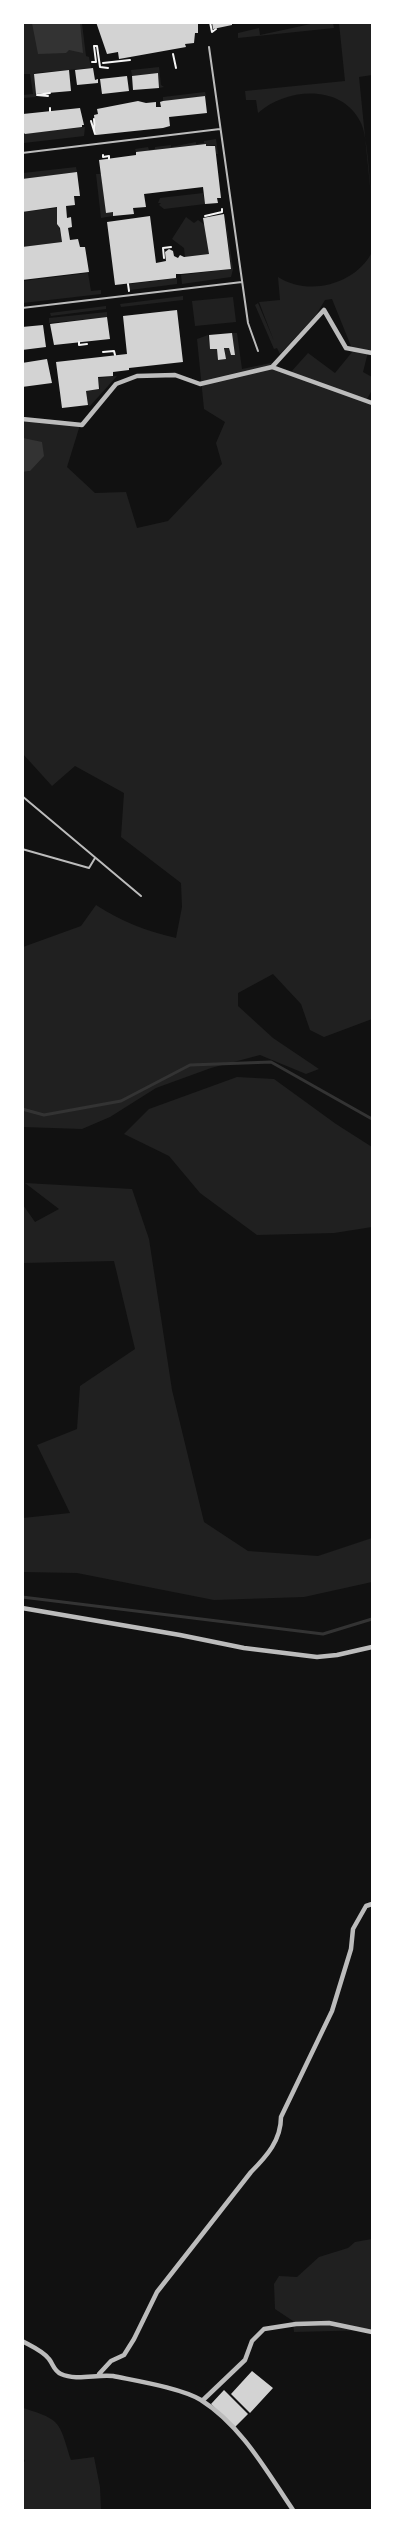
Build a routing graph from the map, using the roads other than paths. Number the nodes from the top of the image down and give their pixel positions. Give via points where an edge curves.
1 (209, 47) dead end
2 (220, 129) junction
3 (22, 153) edge
4 (242, 282) junction
5 (22, 308) edge
6 (258, 351) dead end
7 (372, 353) edge
8 (272, 367) junction
9 (372, 403) edge
10 (22, 419) edge
11 (22, 796) edge
12 (22, 849) edge
13 (96, 858) junction
14 (141, 896) dead end
15 (22, 1608) edge
16 (372, 1647) edge
17 (372, 1904) edge
18 (372, 2332) edge
19 (22, 2341) edge
20 (99, 2374) junction
21 (202, 2401) junction
22 (293, 2510) edge

1 - 2 lane
2 - 3 lane
2 - 4 lane
4 - 5 lane
4 - 6 lane via 248,323
7 - 8 street via 346,348 324,310
8 - 9 street
8 - 10 street via 200,384 175,375 137,376 116,384 82,425
11 - 13 lane
12 - 13 lane via 89,868
13 - 14 lane
15 - 16 street via 244,1648 316,1657
17 - 20 street via 366,1906 353,1929 351,1949 332,2011 281,2117 276,2140 157,2292 124,2355 111,2361
18 - 21 street via 329,2323 264,2329 252,2340 245,2360
19 - 20 street via 48,2358 61,2374
20 - 21 street via 164,2388
21 - 22 street via 240,2436

